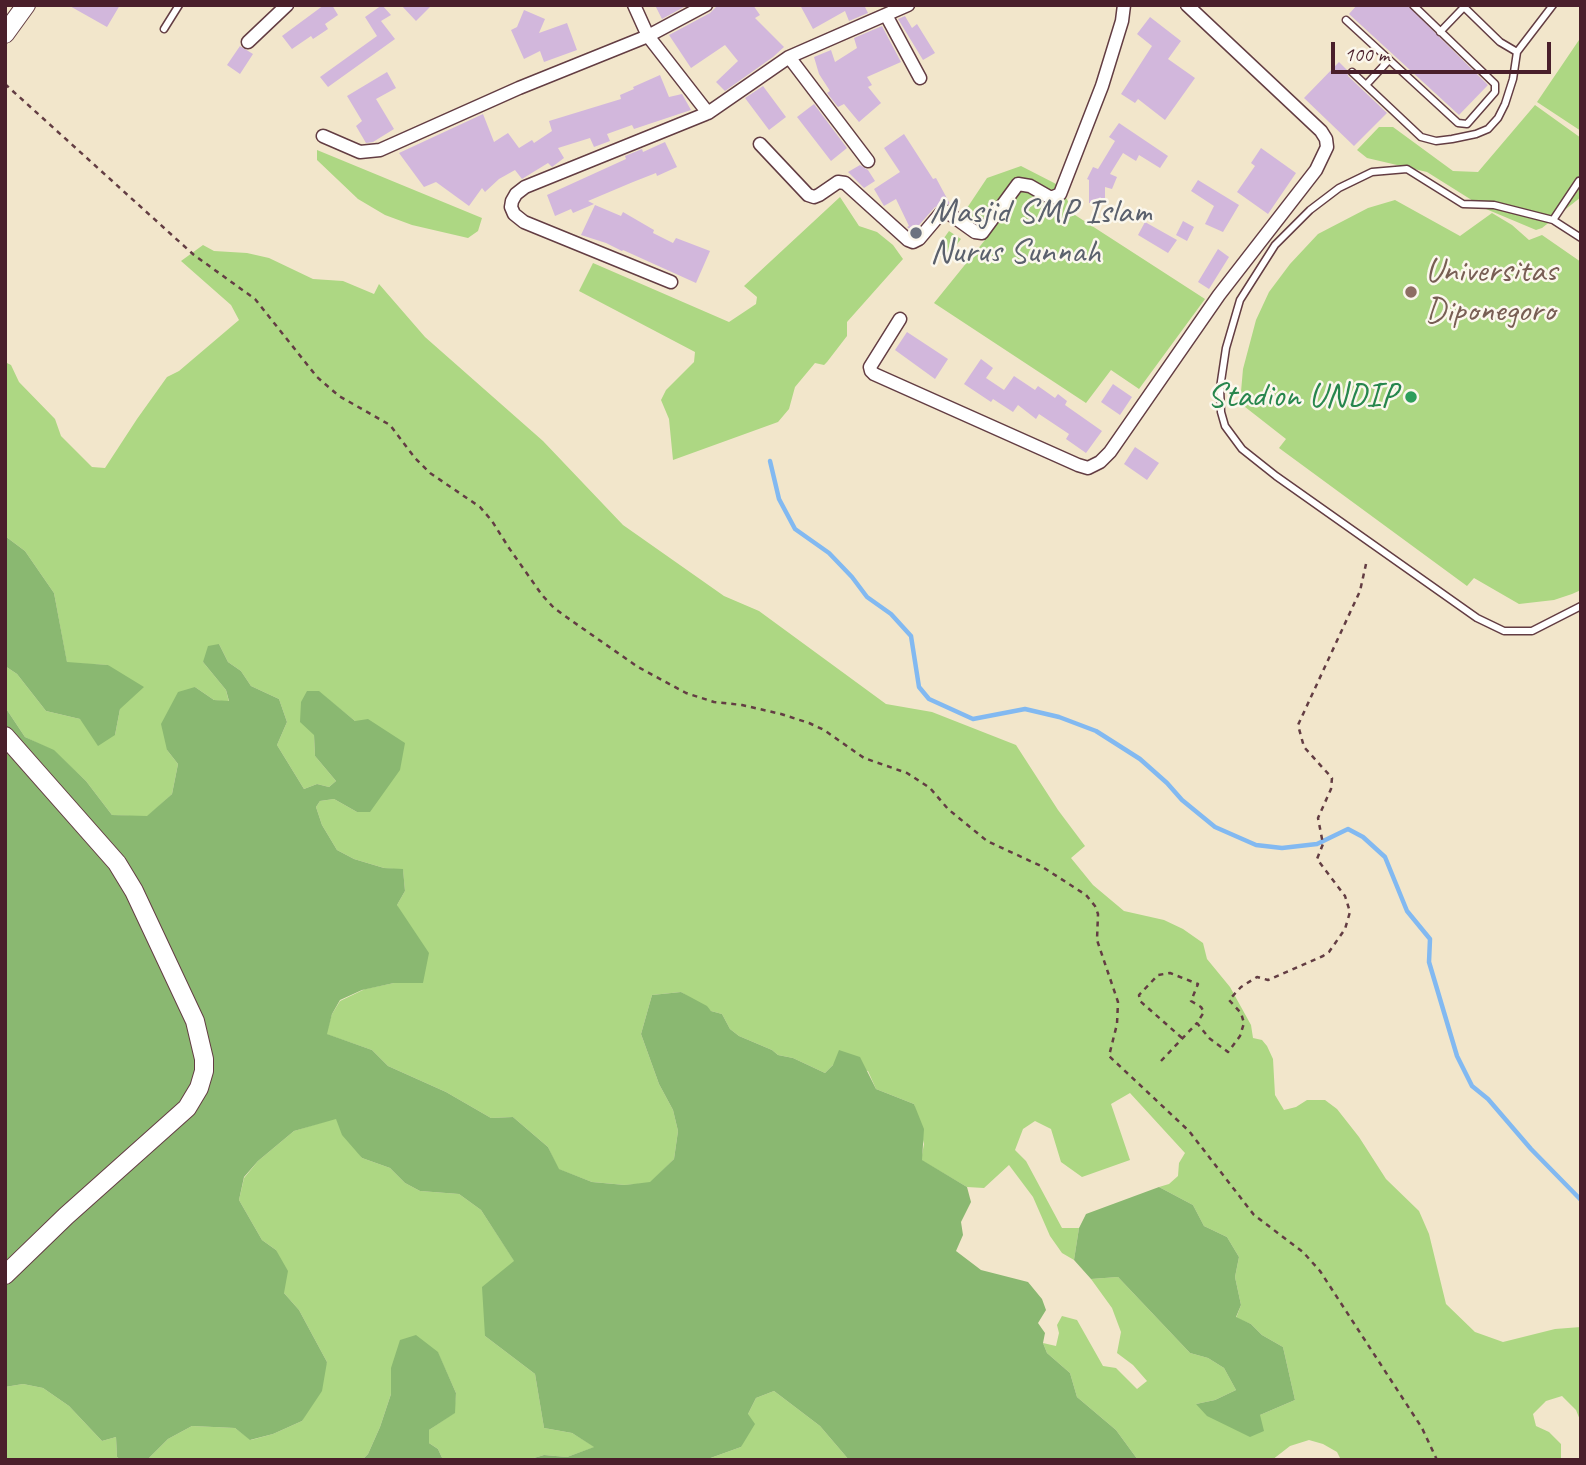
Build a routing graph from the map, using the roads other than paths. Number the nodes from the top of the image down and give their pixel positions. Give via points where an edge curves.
1 (26, 5) edge
2 (179, 5) edge
3 (287, 5) edge
4 (634, 5) edge
5 (706, 5) edge
6 (908, 5) edge
7 (1124, 5) edge
8 (1187, 5) edge
9 (1413, 5) edge
10 (1553, 5) edge
11 (1463, 6) edge
12 (886, 15) junction
13 (1346, 20) dead end
14 (164, 30) dead end
15 (1440, 32) junction
16 (5, 34) edge
17 (648, 36) junction
18 (248, 43) dead end
19 (1517, 52) junction
20 (789, 57) junction
21 (1389, 60) junction
22 (1352, 72) dead end
23 (920, 78) dead end
24 (1366, 85) junction
25 (708, 113) junction
26 (323, 136) dead end
27 (760, 144) dead end
28 (868, 161) dead end
29 (1581, 183) edge
30 (1553, 220) junction
31 (1581, 237) edge
32 (671, 282) dead end
33 (900, 319) dead end
34 (1581, 606) edge
35 (5, 736) edge
36 (5, 1275) edge

1 - 16 main road
2 - 14 lane
3 - 18 street
4 - 17 street
5 - 17 street
6 - 12 street
7 - 27 street via 1102,86 1060,194 1051,198 1018,184 982,233 947,212 919,239 908,240 845,183 838,182 814,197 808,195
8 - 33 street via 1321,131 1327,147 1316,170 1219,295 1110,452 1088,468 1078,465 874,374 870,367
9 - 15 lane
10 - 19 lane
11 - 15 lane
11 - 19 lane
12 - 20 street
12 - 23 street
13 - 21 lane
15 - 21 lane via 1496,88 1467,124 1458,123
17 - 25 street
17 - 26 street via 380,150 360,152
19 - 24 lane via 1501,114 1488,129 1466,137 1436,141 1421,137
20 - 25 street
20 - 28 street
21 - 24 lane
22 - 24 lane
25 - 32 street via 525,187 512,201 514,214 524,222
29 - 30 lane via 1578,181
30 - 31 lane
30 - 34 lane via 1494,205 1463,204 1407,169 1372,172 1339,188 1288,230 1240,300 1226,348 1221,412 1233,438 1259,462 1477,618 1504,631 1532,631
35 - 36 main road via 117,863 134,891 195,1021 204,1071 187,1108

